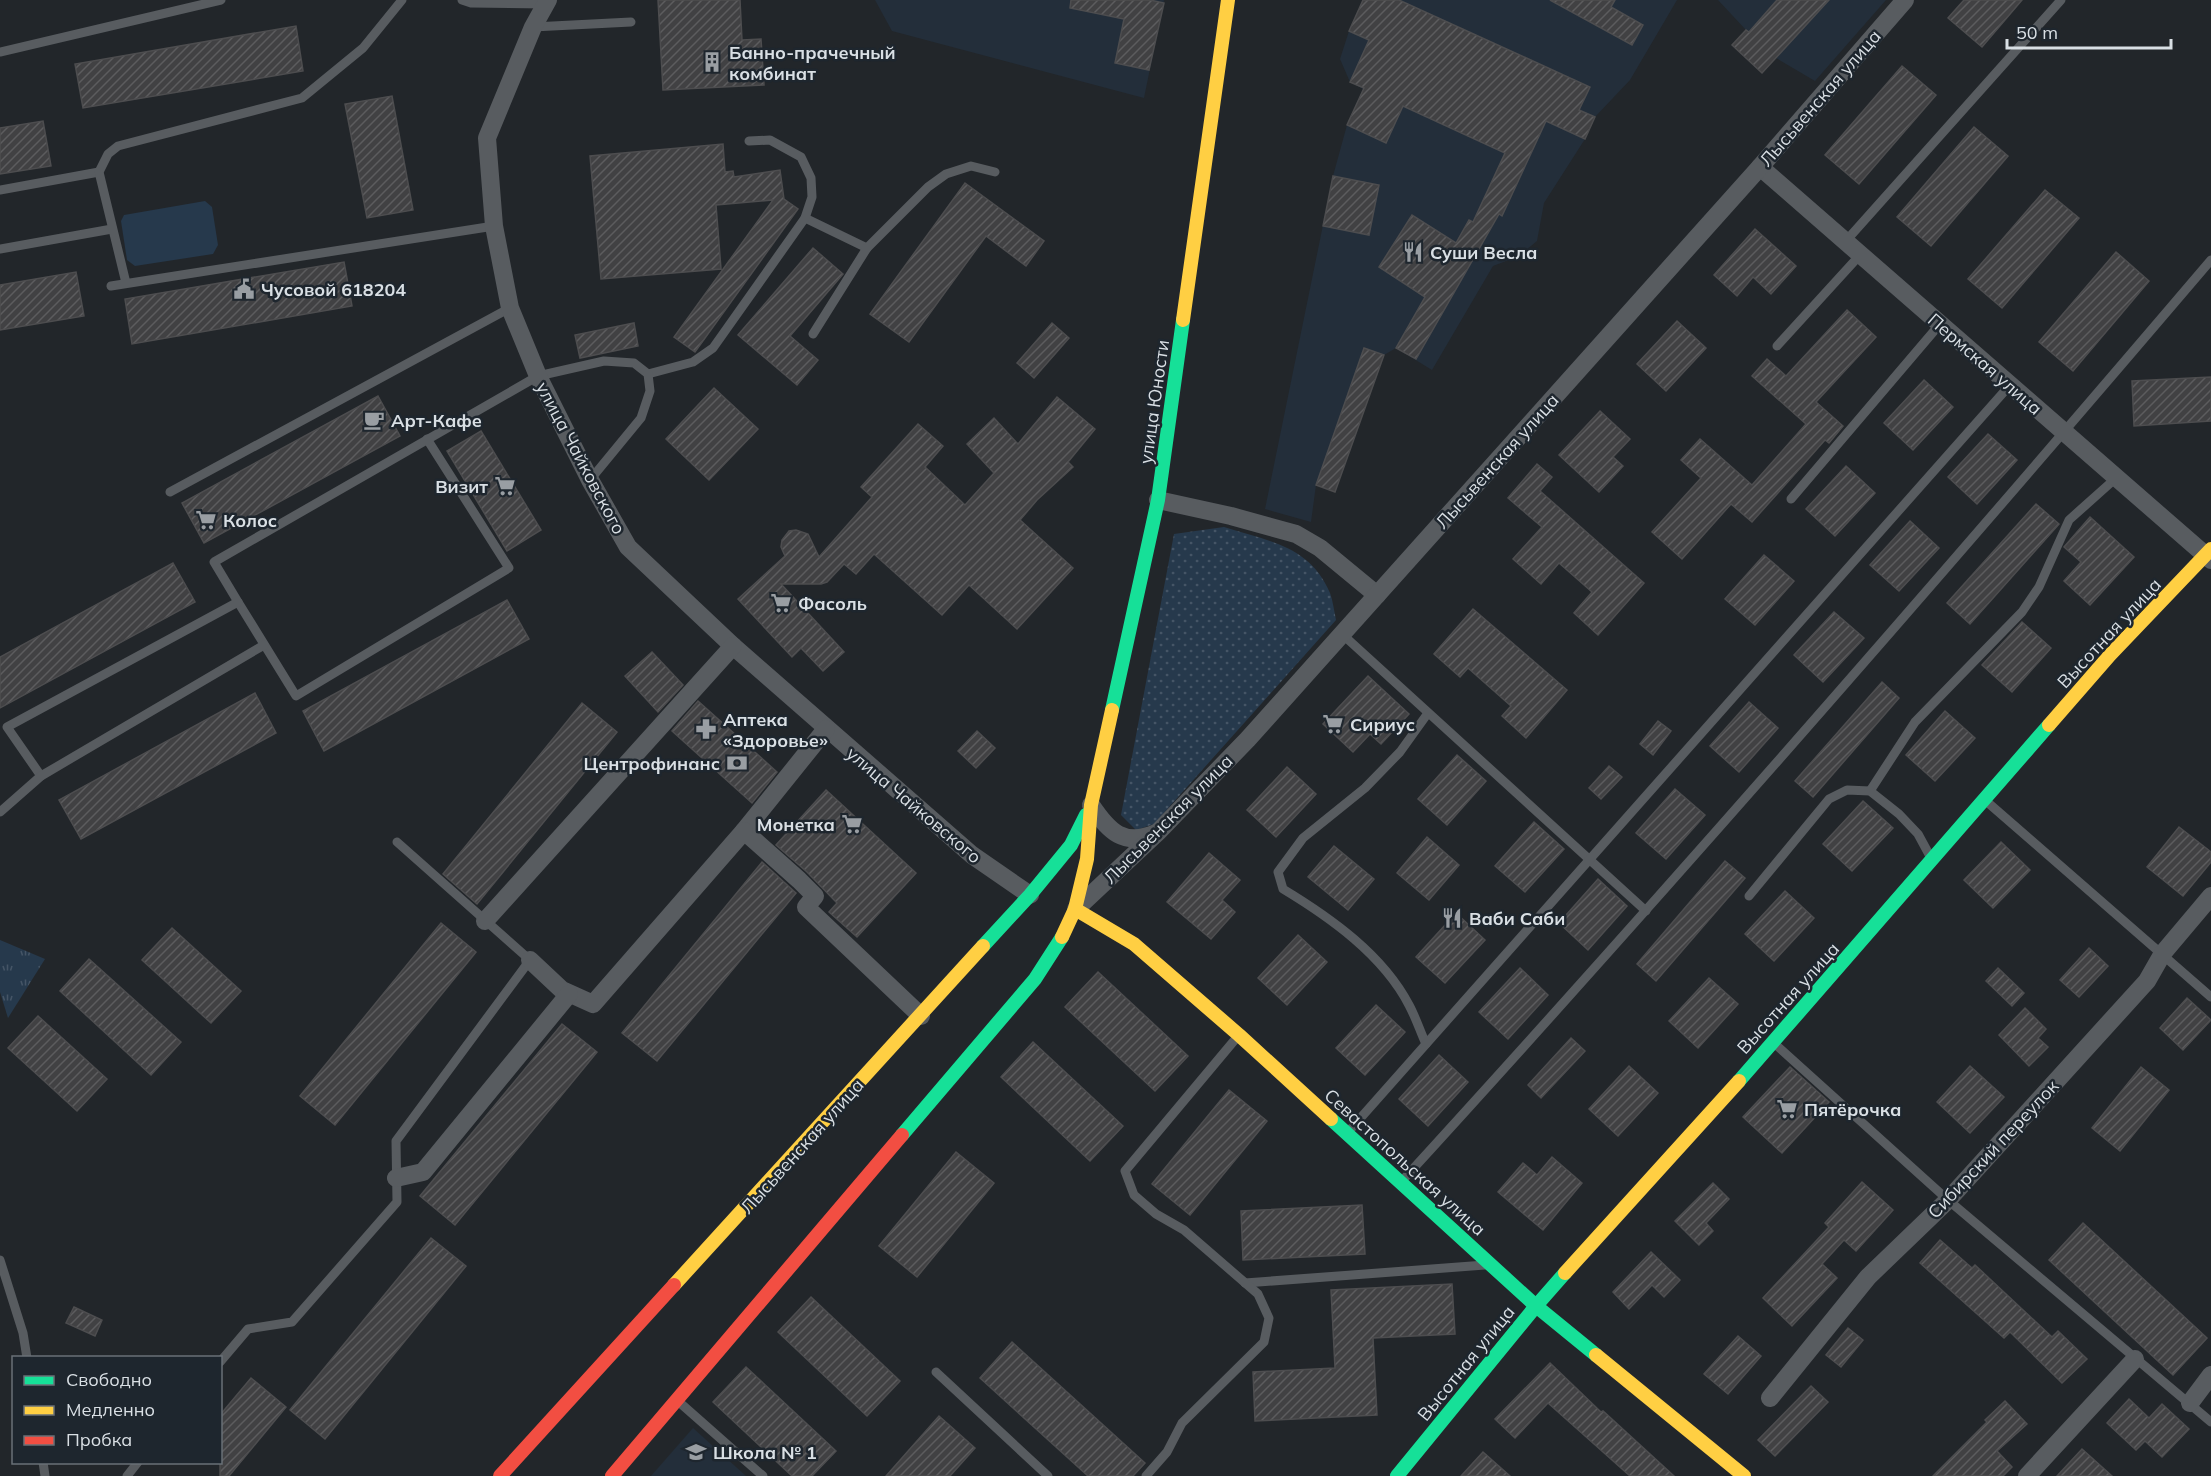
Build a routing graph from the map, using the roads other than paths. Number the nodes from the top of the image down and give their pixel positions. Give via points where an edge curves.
1 (220, 0) edge
2 (402, 0) edge
3 (462, 0) edge
4 (1228, 0) edge
5 (1905, 0) edge
6 (2061, 0) edge
7 (546, 2) edge
8 (631, 21) dead end
9 (533, 27) junction
10 (0, 52) edge
11 (750, 141) dead end
12 (1760, 167) junction
13 (99, 172) junction
14 (995, 172) dead end
15 (0, 190) edge
16 (805, 218) junction
17 (494, 226) junction
18 (112, 229) junction
19 (1845, 242) junction
20 (867, 248) junction
21 (0, 249) edge
22 (1860, 255) junction
23 (2211, 260) edge
24 (126, 284) junction
25 (111, 286) dead end
26 (510, 308) junction
27 (1940, 324) junction
28 (813, 334) dead end
29 (1778, 346) dead end
30 (648, 374) junction
31 (538, 376) junction
32 (2010, 386) junction
33 (2064, 432) junction
34 (427, 439) junction
35 (2116, 478) junction
36 (590, 480) junction
37 (170, 492) dead end
38 (1791, 499) dead end
39 (1158, 500) junction
40 (2209, 555) edge
41 (1377, 596) junction
42 (238, 602) junction
43 (1342, 634) junction
44 (264, 645) junction
45 (733, 646) junction
46 (1428, 713) junction
47 (826, 729) junction
48 (41, 777) junction
49 (1870, 791) junction
50 (1984, 800) junction
51 (1091, 805) junction
52 (0, 812) edge
53 (744, 831) junction
54 (1158, 832) junction
55 (397, 842) dead end
56 (1589, 860) junction
57 (1932, 860) junction
58 (1749, 896) dead end
59 (2211, 896) edge
60 (1036, 897) junction
61 (1070, 908) junction
62 (1646, 911) junction
63 (485, 921) junction
64 (2163, 953) junction
65 (530, 960) junction
66 (569, 994) junction
67 (2211, 997) edge
68 (921, 1016) junction
69 (1239, 1035) junction
70 (1773, 1042) junction
71 (1425, 1044) junction
72 (1347, 1133) junction
73 (396, 1178) junction
74 (1401, 1182) junction
75 (1948, 1200) junction
76 (0, 1260) edge
77 (1491, 1265) junction
78 (1245, 1283) junction
79 (1536, 1306) junction
80 (27, 1356) edge
81 (2134, 1359) junction
82 (222, 1360) edge
83 (936, 1372) dead end
84 (2211, 1376) edge
85 (1770, 1398) dead end
86 (677, 1401) junction
87 (2190, 1403) junction
88 (2211, 1422) edge
89 (136, 1464) edge
90 (1404, 1474) edge
91 (127, 1476) edge
92 (500, 1476) edge
93 (612, 1476) edge
94 (764, 1476) edge
95 (1048, 1476) edge
96 (1146, 1476) edge
97 (1744, 1476) edge
98 (2027, 1476) edge

1 - 10 lane
2 - 13 lane via 363,48 302,98 118,146 108,154
3 - 7 lane
4 - 39 main road, улица Юности
5 - 12 street, Лысьвенская улица
6 - 19 lane
7 - 9 street, улица Чайковского
8 - 9 lane
9 - 17 street, улица Чайковского via 487,138
11 - 16 lane via 770,140 801,157 811,178 812,197
12 - 19 street, Пермская улица
12 - 41 street, Лысьвенская улица
13 - 15 lane
13 - 18 lane
14 - 20 lane via 971,166 946,174
16 - 20 lane
16 - 30 lane via 713,348 693,362
17 - 24 lane
17 - 26 street, улица Чайковского
18 - 21 lane
18 - 24 lane
19 - 22 street, Пермская улица
20 - 28 lane
22 - 27 street, Пермская улица
22 - 29 lane
23 - 33 lane
24 - 25 lane
26 - 31 street, улица Чайковского
26 - 37 lane
27 - 32 street, Пермская улица
27 - 38 lane
30 - 31 lane via 633,363 604,361
30 - 36 lane via 650,392 641,418
31 - 34 lane
31 - 36 street, улица Чайковского
32 - 33 street, Пермская улица
32 - 56 lane
33 - 35 street, Пермская улица
33 - 62 lane
34 - 42 lane via 214,562
34 - 44 lane via 509,568 296,696
35 - 40 street, Пермская улица
35 - 49 lane via 2069,520 2039,587 2022,612 1915,722
36 - 45 street, улица Чайковского via 628,547
39 - 41 street via 1296,534 1320,548
39 - 51 main road, улица Юности
40 - 50 main road, Высотная улица via 2110,655
41 - 43 street, Лысьвенская улица
42 - 44 lane
42 - 48 lane via 6,727
43 - 46 lane
43 - 54 street, Лысьвенская улица
44 - 48 lane
45 - 47 street, улица Чайковского
45 - 63 street
46 - 56 lane
46 - 71 lane via 1400,752 1365,788 1303,838 1278,872 1283,889 1320,912 1391,977 1409,1005
47 - 53 street
47 - 60 street, улица Чайковского via 972,855
48 - 52 lane
49 - 57 lane via 1918,834
49 - 58 lane via 1847,789 1829,799
50 - 57 main road, Высотная улица
50 - 64 lane
51 - 54 street via 1100,819 1126,838 1141,839
51 - 60 main road, Лысьвенская улица via 1071,845
51 - 61 main road, Лысьвенская улица via 1087,859
53 - 66 street via 593,1004
53 - 68 street via 815,896 806,907
54 - 61 street, Лысьвенская улица
55 - 63 lane
56 - 62 lane
56 - 71 lane
57 - 70 main road, Высотная улица
59 - 64 street, Сибирский переулок
60 - 68 main road, Лысьвенская улица
61 - 69 main road, Севастопольская улица via 1134,944
61 - 86 main road, Лысьвенская улица via 1059,943 1035,979
62 - 74 lane
63 - 65 lane
64 - 67 lane
64 - 75 street, Сибирский переулок via 2147,981
65 - 66 street
65 - 73 lane via 396,1141
66 - 73 street via 423,1172
68 - 92 main road, Лысьвенская улица
69 - 72 main road, Севастопольская улица
69 - 78 lane via 1125,1171 1134,1195 1184,1230
70 - 75 lane
70 - 79 main road, Высотная улица
71 - 72 lane
72 - 74 main road, Севастопольская улица
73 - 82 lane via 397,1202 292,1322 248,1329
74 - 77 main road, Севастопольская улица
75 - 81 lane
75 - 85 street, Сибирский переулок via 1868,1277
76 - 80 lane
77 - 78 lane
77 - 79 main road, Севастопольская улица
78 - 96 lane via 1258,1294 1269,1318 1264,1342 1182,1423 1167,1452
79 - 90 main road, Высотная улица
79 - 97 main road, Севастопольская улица
81 - 87 lane
81 - 98 street
83 - 95 lane
84 - 87 street
86 - 93 main road, Лысьвенская улица
86 - 94 lane
87 - 88 lane
89 - 91 lane

